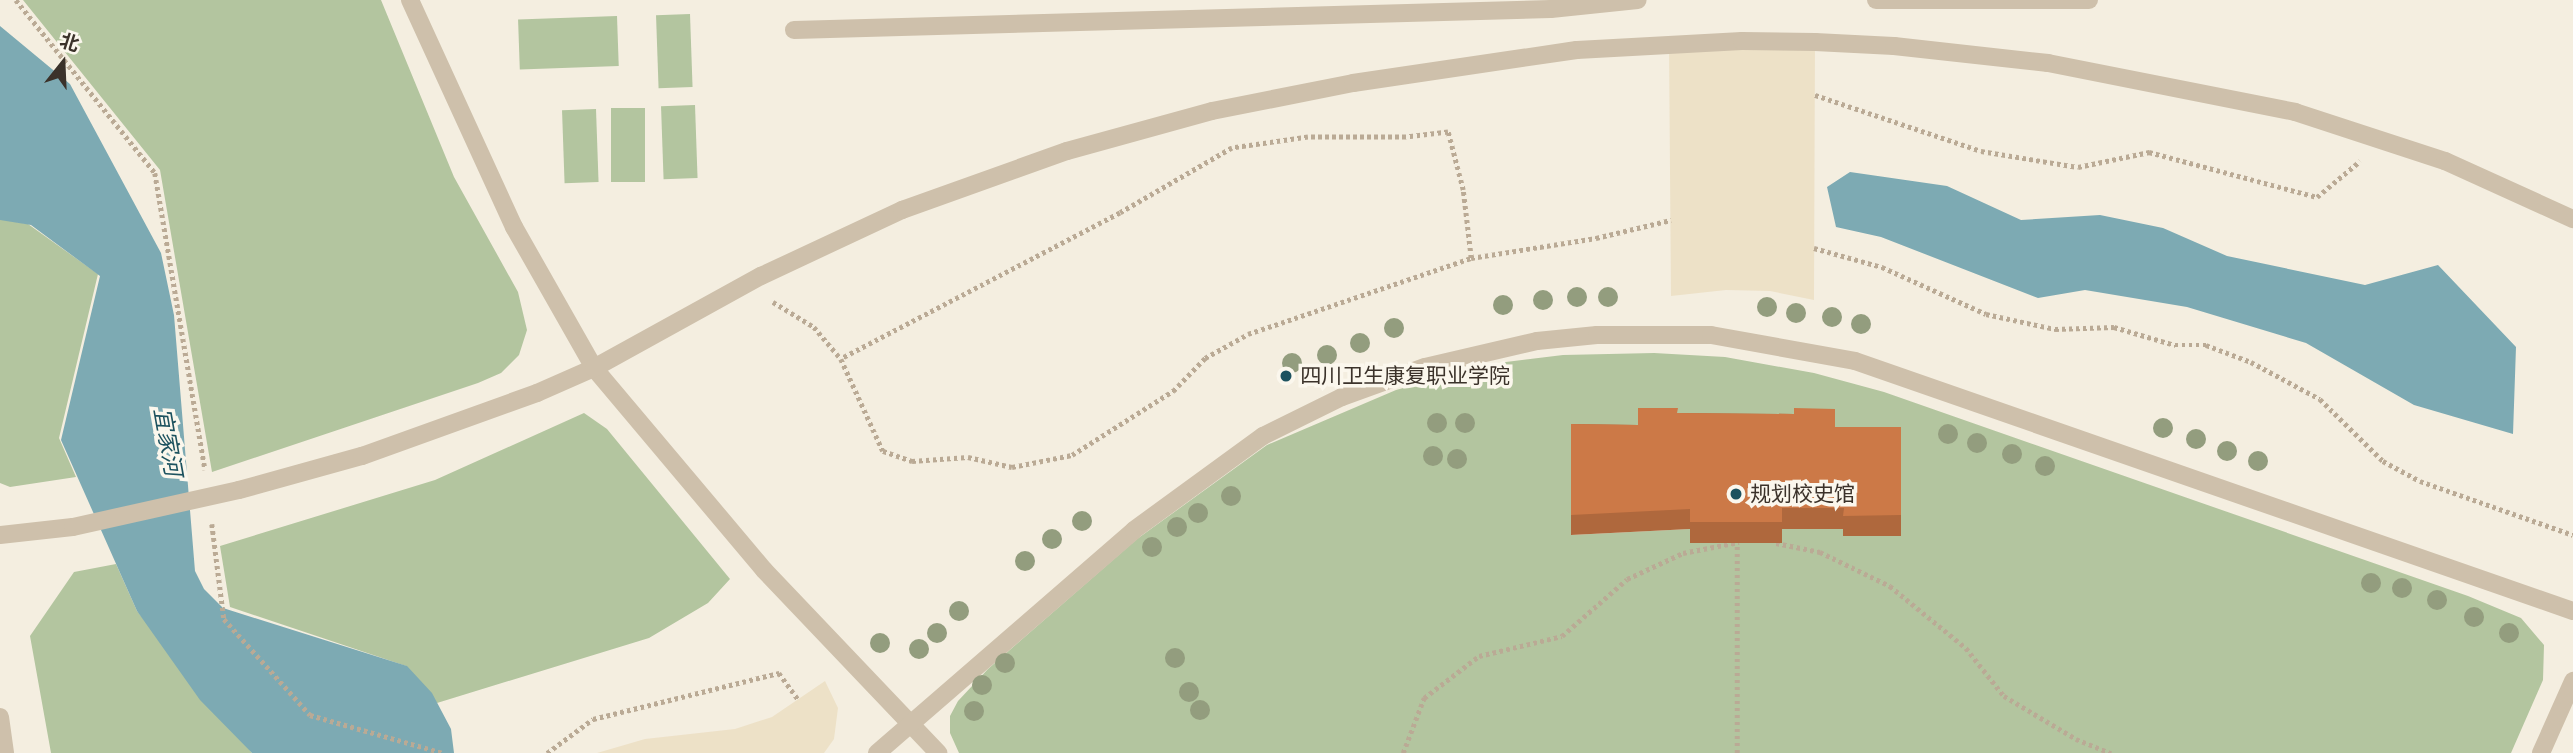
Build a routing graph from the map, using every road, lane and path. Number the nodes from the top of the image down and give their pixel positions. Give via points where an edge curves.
1 (16, 0) edge
2 (410, 0) edge
3 (1638, 0) edge
4 (1876, 0) edge
5 (2089, 0) edge
6 (794, 30) dead end
7 (1815, 95) dead end
8 (2385, 141) junction
9 (1671, 219) dead end
10 (2573, 219) edge
11 (1814, 248) dead end
12 (1471, 258) junction
13 (761, 276) junction
14 (841, 359) junction
15 (594, 368) junction
16 (206, 482) dead end
17 (210, 510) dead end
18 (0, 535) edge
19 (2573, 535) edge
20 (1737, 542) junction
21 (1748, 542) edge
22 (1771, 543) edge
23 (2573, 611) edge
24 (2573, 681) edge
25 (799, 701) dead end
26 (0, 717) edge
27 (914, 726) junction
28 (5, 753) edge
29 (443, 753) edge
30 (547, 753) edge
31 (877, 753) edge
32 (938, 753) edge
33 (1403, 753) edge
34 (1737, 753) edge
35 (2112, 753) edge
36 (2541, 753) edge

1 - 16 path via 155,173
2 - 15 street via 514,227
3 - 6 street via 1551,9
4 - 5 street
7 - 8 path via 1981,152 2078,167 2149,152 2317,197
8 - 10 street via 2445,162
8 - 13 street via 2214,93 1973,54 1894,46 1742,41 1577,50 1353,83 1156,125 1068,150 902,210
9 - 12 path via 1596,238
11 - 19 path via 1882,267 1986,314 2055,330 2114,327 2175,345 2206,345 2251,362 2320,399 2383,461 2420,481
12 - 14 path via 1248,334 1205,358 1173,391 1072,455 1012,467 968,457 912,461 883,451
12 - 14 path via 1463,190 1448,132 1308,137 1232,148 1120,213
13 - 14 path via 766,298 814,327
13 - 15 street
15 - 18 street, bridge via 362,456 239,490 73,527
15 - 27 street via 764,570
17 - 29 path via 224,619 310,715
20 - 21 path
20 - 33 path via 1684,553 1627,579 1562,636 1479,656 1424,698
20 - 34 path
22 - 35 path via 1819,552 1880,580 1966,648 2004,696 2076,739
23 - 27 street via 1855,361 1721,337 1606,335 1537,341 1424,367 1342,397 1264,436 1134,530
24 - 36 street
25 - 30 path via 779,673 593,719
26 - 28 street
27 - 31 street
27 - 32 street

